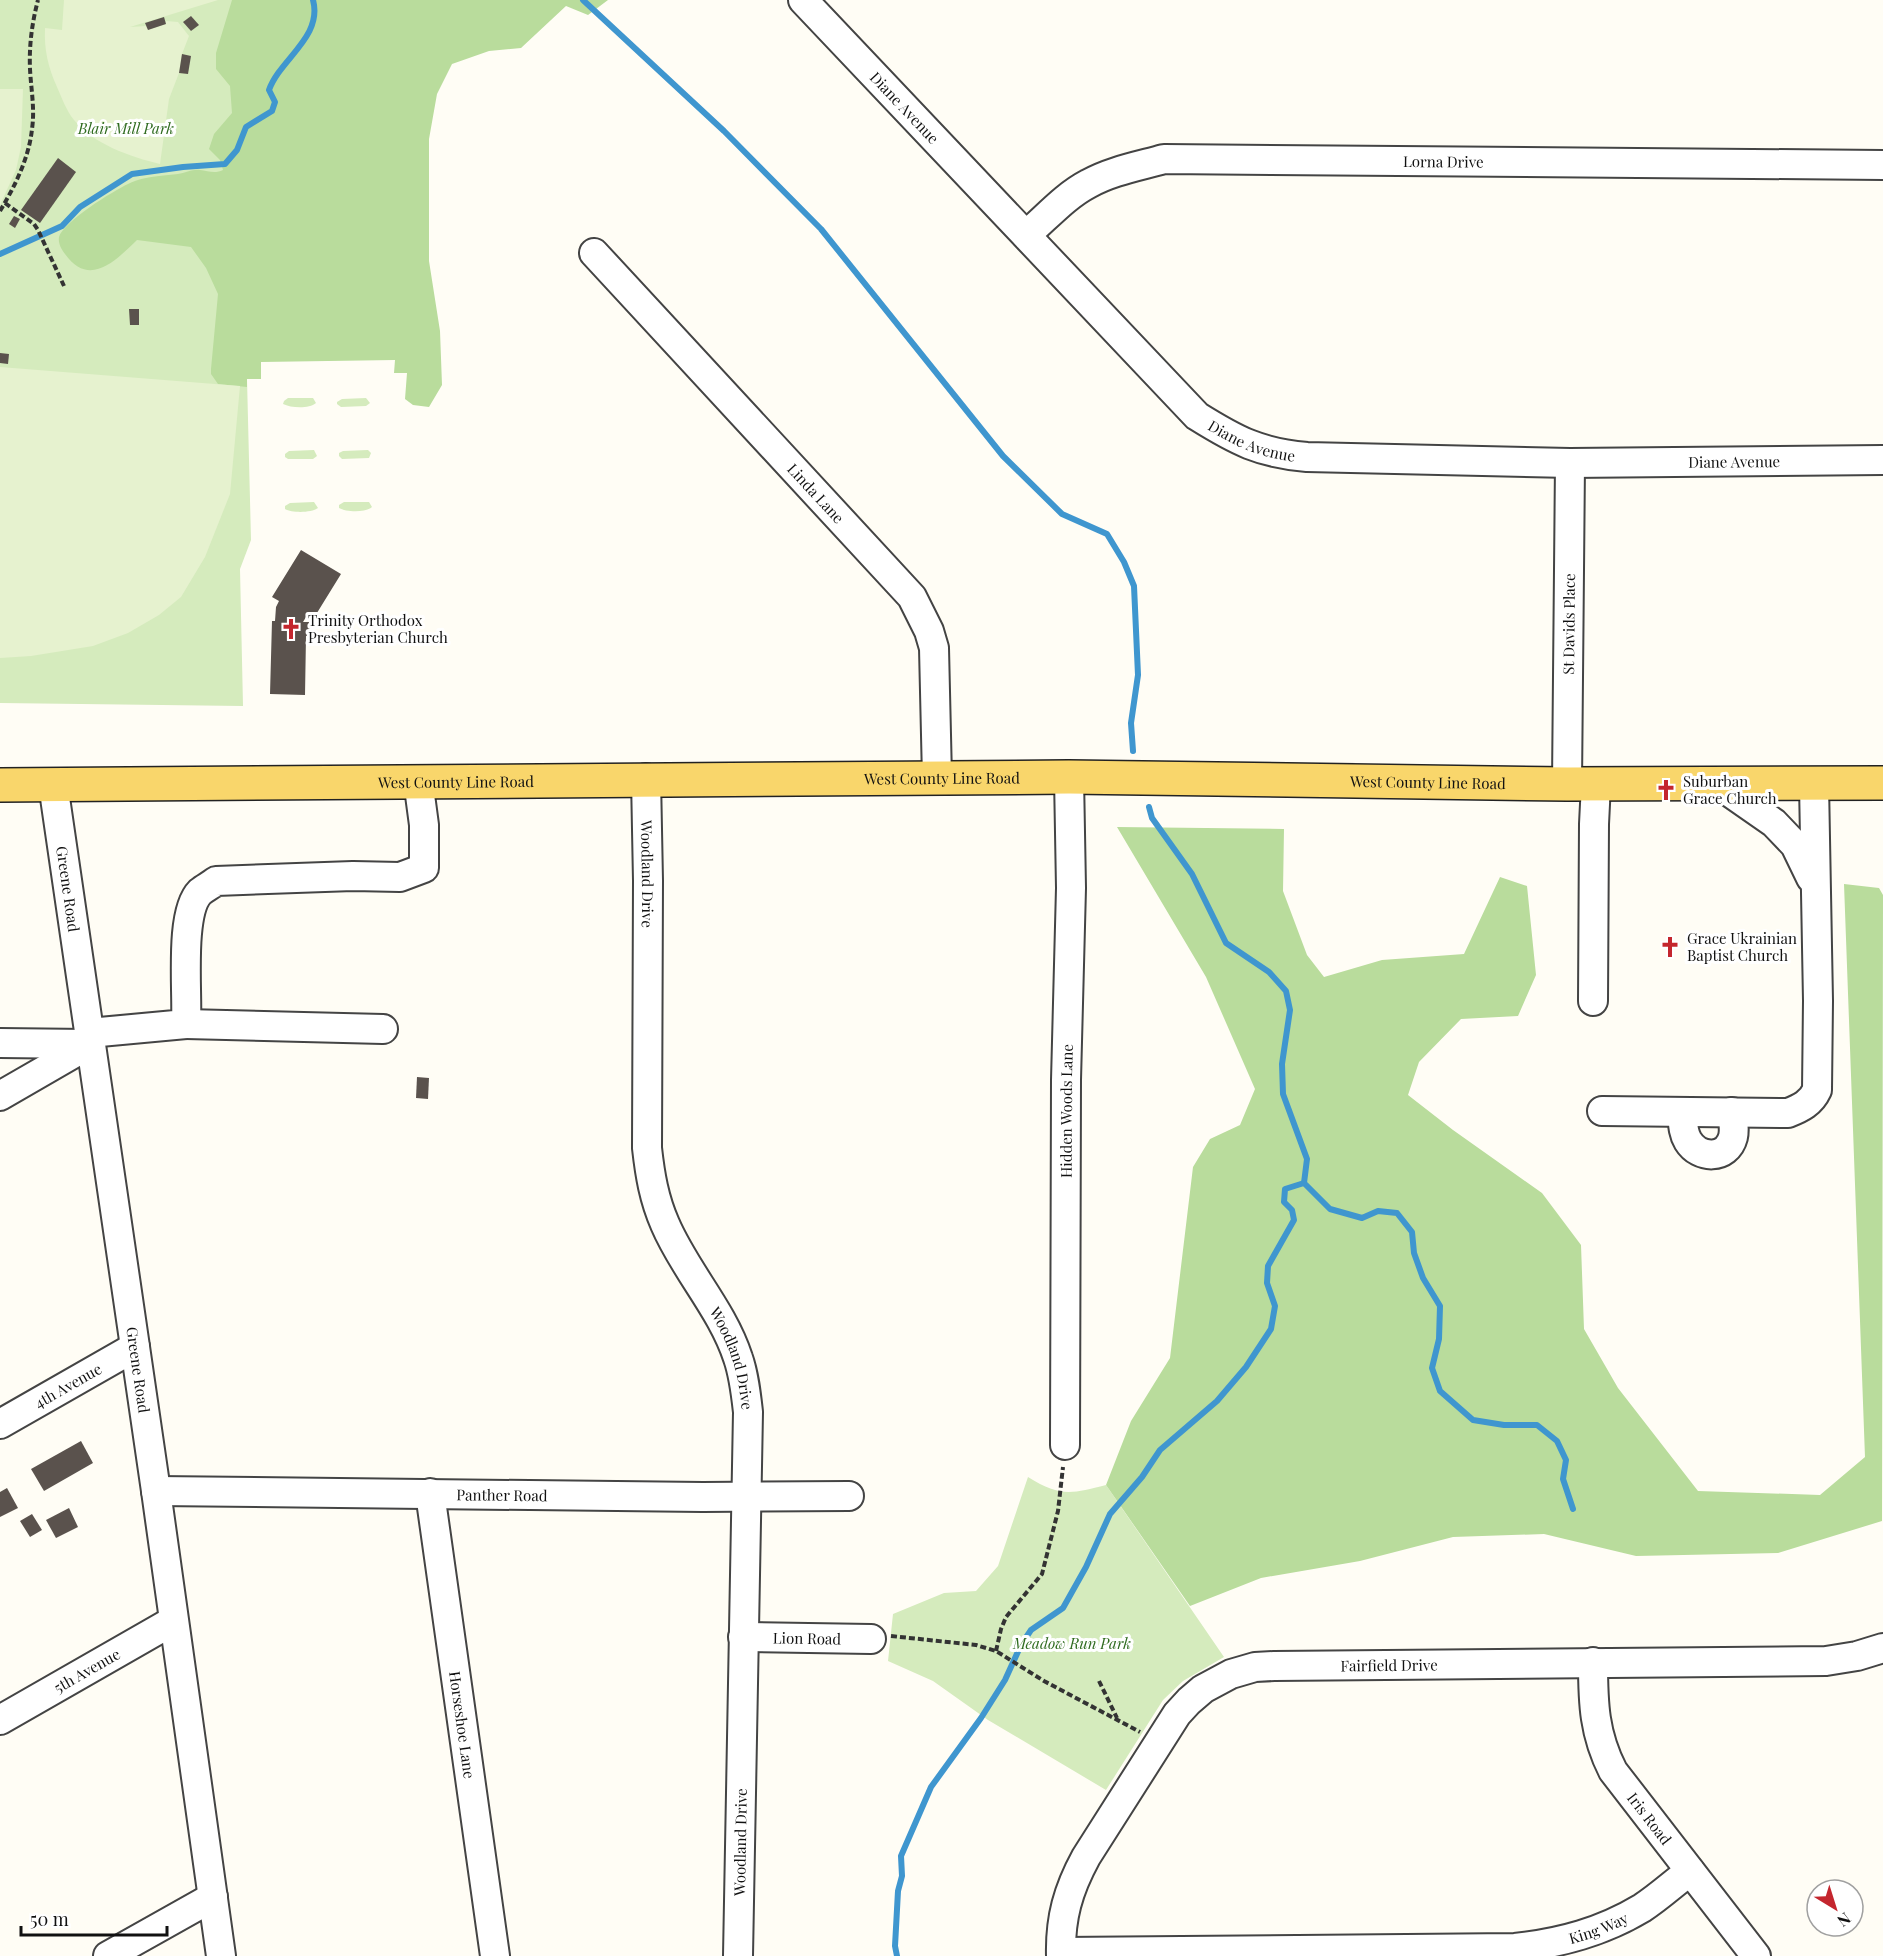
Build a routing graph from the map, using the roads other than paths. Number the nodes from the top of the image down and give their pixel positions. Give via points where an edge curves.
1 (803, 0) edge
2 (1883, 165) edge
3 (1026, 235) junction
4 (594, 253) dead end
5 (1883, 460) edge
6 (1570, 463) junction
7 (1069, 777) junction
8 (646, 778) junction
9 (937, 778) junction
10 (418, 780) junction
11 (1883, 783) edge
12 (0, 784) edge
13 (53, 784) junction
14 (1582, 784) junction
15 (1718, 784) junction
16 (1814, 784) junction
17 (1816, 886) junction
18 (1593, 1001) dead end
19 (186, 1024) junction
20 (383, 1029) dead end
21 (89, 1039) junction
22 (0, 1043) edge
23 (0, 1096) edge
24 (1602, 1111) dead end
25 (1732, 1112) junction
26 (1682, 1113) junction
27 (135, 1347) junction
28 (0, 1424) edge
29 (1065, 1446) road end
30 (156, 1491) junction
31 (430, 1493) junction
32 (849, 1496) dead end
33 (746, 1497) junction
34 (173, 1621) junction
35 (743, 1637) junction
36 (871, 1640) road end
37 (1883, 1648) edge
38 (1593, 1662) junction
39 (0, 1720) edge
40 (1690, 1871) junction
41 (213, 1897) junction
42 (1061, 1954) edge
43 (108, 1956) edge
44 (221, 1956) edge
45 (495, 1956) edge
46 (738, 1956) edge
47 (1756, 1956) edge

1 - 3 street, Diane Avenue
2 - 3 street, Lorna Drive via 1164,159 1088,183
3 - 6 street, Diane Avenue via 1197,416 1253,447 1307,457
4 - 9 street, Linda Lane via 912,597 934,648
5 - 6 street, Diane Avenue
6 - 14 street, St Davids Place
7 - 9 main road, West County Line Road
7 - 14 main road, West County Line Road
7 - 29 street, Hidden Woods Lane
8 - 9 main road, West County Line Road
8 - 10 main road, West County Line Road
8 - 33 street, Woodland Drive via 650,1175 666,1227 728,1333 738,1359 748,1412
10 - 13 main road, West County Line Road
10 - 19 street via 424,868 400,877 216,881 199,893 185,942
11 - 16 main road, West County Line Road
12 - 13 main road, West County Line Road
13 - 21 street, Greene Road
14 - 15 main road, West County Line Road
14 - 18 street, St Davids Place via 1594,824
15 - 16 main road, West County Line Road
15 - 17 street via 1774,823 1796,845
16 - 17 street
17 - 25 street via 1817,1090 1813,1099 1788,1113
19 - 20 street
19 - 21 street
21 - 22 street
21 - 23 street
21 - 27 street, Greene Road
24 - 26 street
25 - 26 street
25 - 26 street via 1731,1143 1712,1155 1696,1151 1689,1143
27 - 28 street, 4th Avenue
27 - 30 street, Greene Road
30 - 31 street, Panther Road
30 - 34 street, Greene Road
31 - 33 street, Panther Road
31 - 45 street, Horseshoe Lane
32 - 33 street, Panther Road
33 - 35 street, Woodland Drive
34 - 39 street, 5th Avenue
34 - 41 street, Greene Road
35 - 36 street, Lion Road
35 - 46 street, Woodland Drive
37 - 38 street, Fairfield Drive via 1826,1661
38 - 40 street, Iris Road via 1593,1707 1604,1754
38 - 42 street, Fairfield Drive via 1255,1667 1203,1689 1177,1714 1074,1878 1060,1934
40 - 42 street, King Way via 1643,1907 1613,1924 1550,1944 1515,1948
40 - 47 street, Iris Road
41 - 43 street
41 - 44 street, Greene Road

